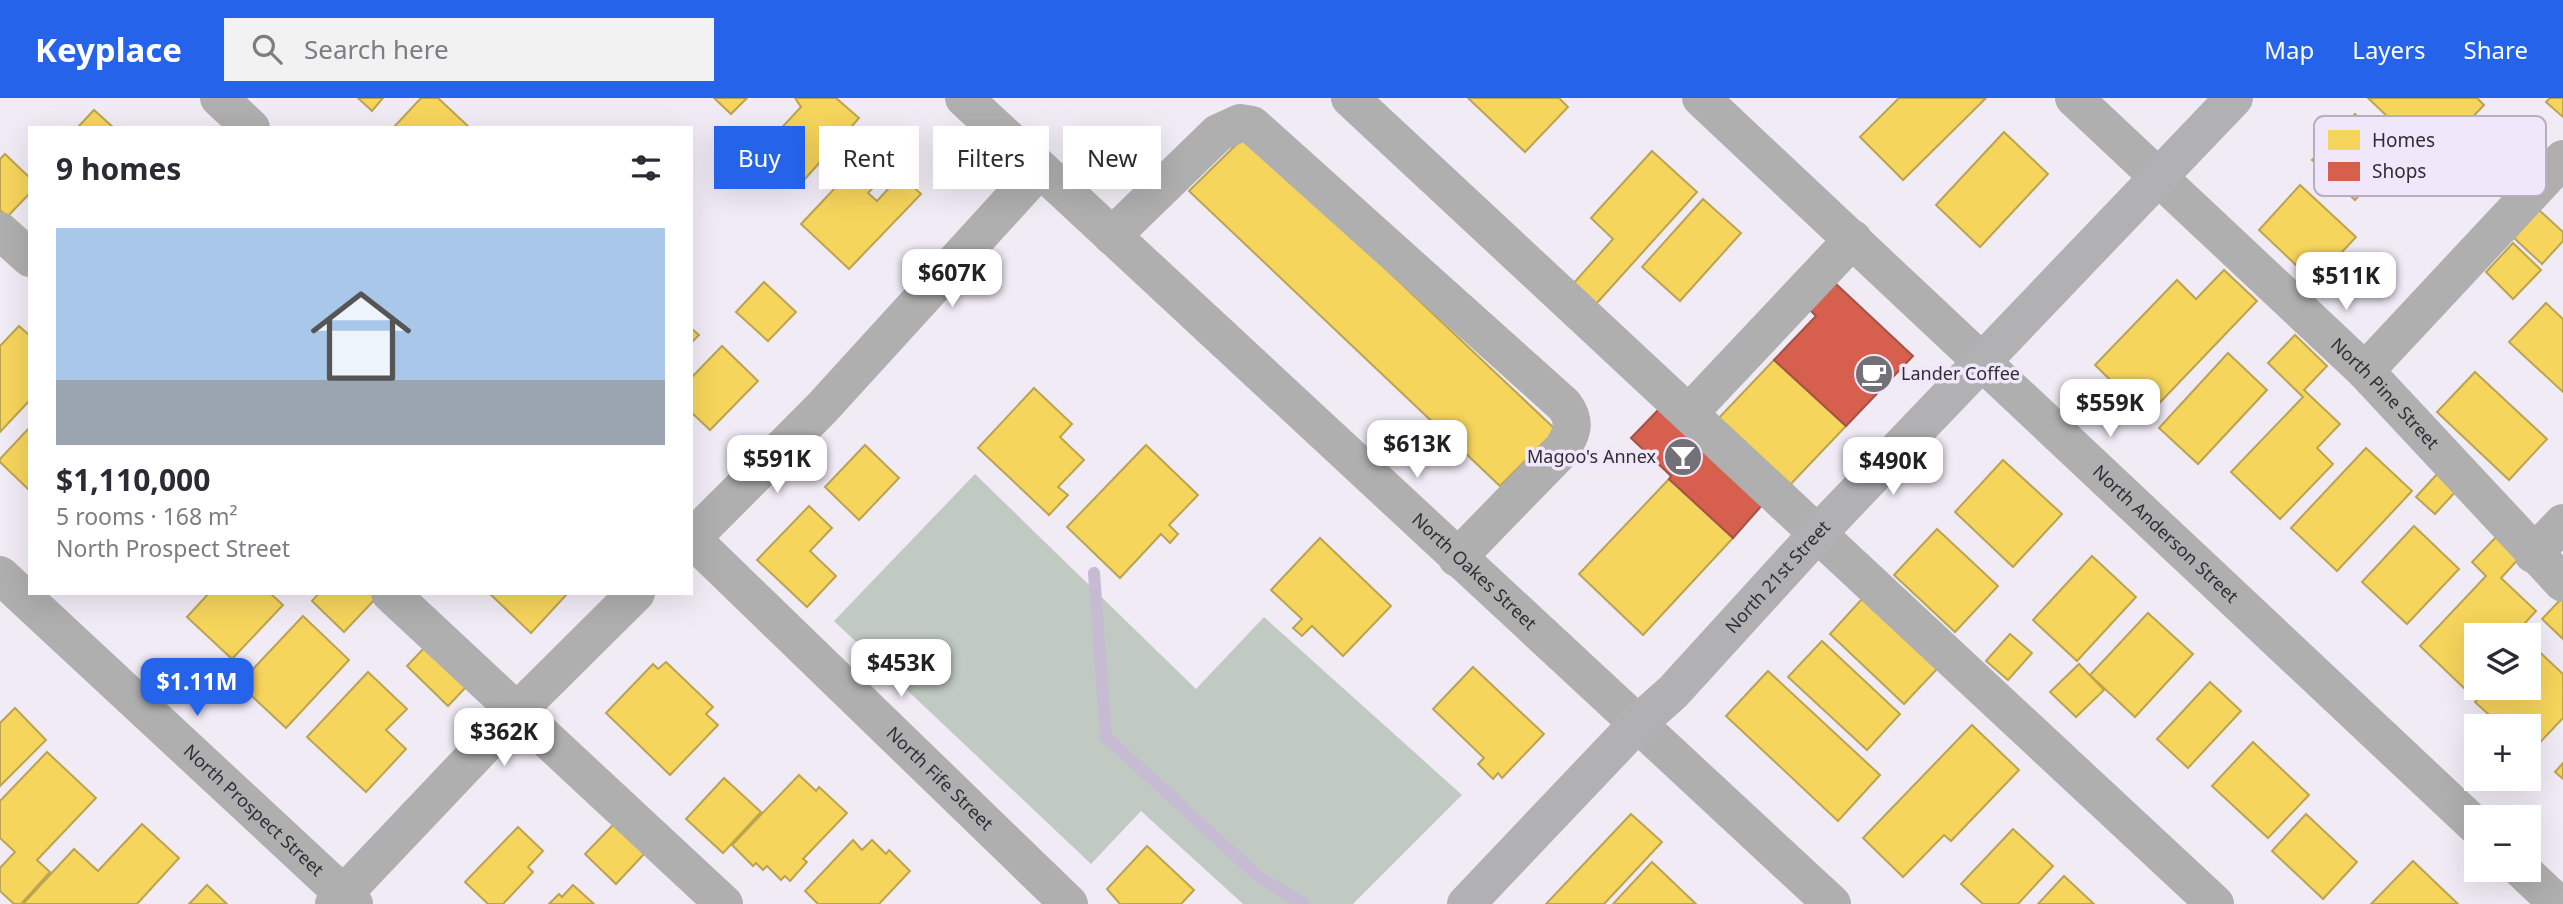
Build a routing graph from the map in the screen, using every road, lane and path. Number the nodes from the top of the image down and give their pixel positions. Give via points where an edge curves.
1 (219, 98) edge
2 (964, 98) edge
3 (1350, 98) edge
4 (1701, 98) edge
5 (2074, 98) edge
6 (2234, 98) edge
7 (249, 126) edge
8 (994, 126) edge
9 (2563, 159) edge
10 (1049, 177) edge
11 (2546, 177) edge
12 (2158, 178) junction
13 (1022, 189) edge
14 (2528, 196) edge
15 (0, 230) edge
16 (1112, 236) junction
17 (1853, 239) junction
18 (28, 256) edge
19 (1983, 360) junction
20 (2365, 371) junction
21 (1689, 413) junction
22 (2563, 523) edge
23 (1818, 533) junction
24 (693, 536) edge
25 (693, 540) edge
26 (2533, 554) junction
27 (1457, 558) junction
28 (0, 575) edge
29 (2563, 583) edge
30 (392, 595) edge
31 (634, 595) edge
32 (517, 712) junction
33 (1636, 725) junction
34 (2464, 816) edge
35 (2535, 882) edge
36 (344, 901) edge
37 (724, 904) edge
38 (1069, 904) edge
39 (1466, 904) edge
40 (1832, 904) edge
41 (2215, 904) edge
42 (2558, 904) edge

1 - 7 street
2 - 8 street, North Oakes Street
3 - 21 street
4 - 17 street, North Anderson Street
5 - 12 street, North Pine Street
6 - 12 main road, North 21st Street
9 - 11 street
10 - 16 street, North Oakes Street
12 - 19 main road, North 21st Street
12 - 20 street, North Pine Street
13 - 24 street via 821,409
14 - 20 street
15 - 18 street
16 - 27 street, North Oakes Street
16 - 27 street via 1218,133 1240,123 1252,125 1563,405 1573,421 1572,435 1561,451
17 - 19 street, North Anderson Street
17 - 21 street
19 - 23 main road, North 21st Street
19 - 34 street, North Anderson Street
20 - 26 street, North Pine Street
21 - 23 street
22 - 26 street
23 - 33 main road, North 21st Street via 1673,692
23 - 41 street
25 - 38 street, North Fife Street
26 - 29 street, North Pine Street
27 - 33 street, North Oakes Street
28 - 36 street, North Prospect Street
30 - 32 street
31 - 32 street
32 - 36 street
32 - 37 street
33 - 39 main road, North 21st Street
33 - 40 street, North Oakes Street
35 - 42 street

